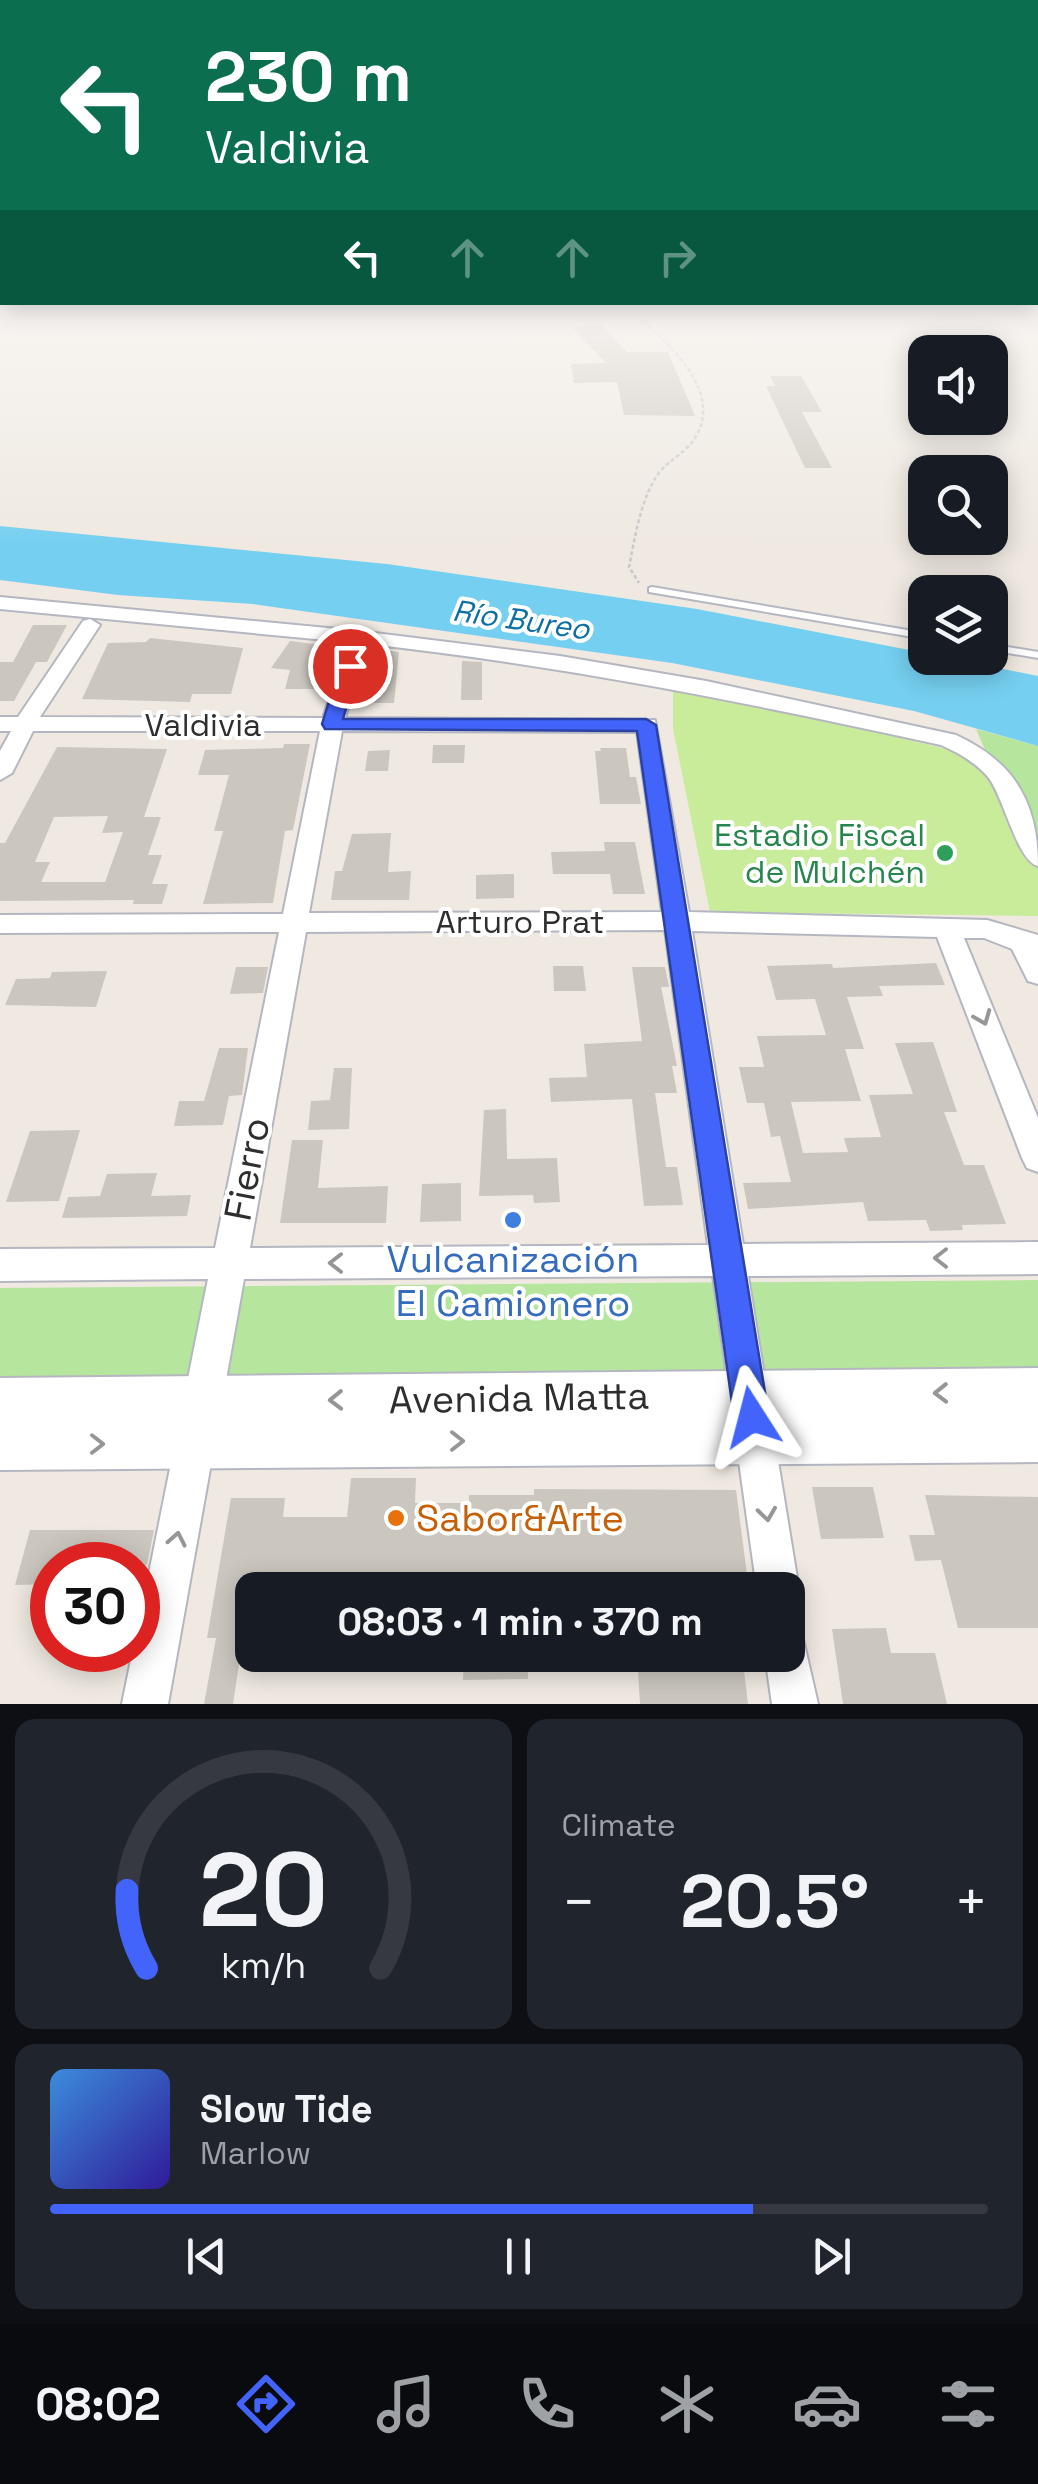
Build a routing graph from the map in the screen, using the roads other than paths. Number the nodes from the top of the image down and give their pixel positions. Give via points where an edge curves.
1 (652, 590) road end
2 (0, 603) edge
3 (90, 625) dead end
4 (908, 633) edge
5 (359, 637) junction
6 (1008, 651) edge
7 (1038, 656) edge
8 (0, 724) edge
9 (25, 724) junction
10 (332, 724) junction
11 (0, 773) edge
12 (1038, 858) edge
13 (676, 921) junction
14 (294, 922) junction
15 (0, 924) edge
16 (947, 928) junction
17 (1030, 944) edge
18 (1038, 974) edge
19 (1038, 1158) edge
20 (1038, 1258) edge
21 (728, 1260) junction
22 (230, 1264) junction
23 (0, 1265) edge
24 (1038, 1392) edge
25 (0, 1404) edge
26 (752, 1417) junction
27 (199, 1422) junction
28 (1038, 1436) edge
29 (0, 1444) edge
30 (775, 1572) edge
31 (789, 1672) edge
32 (145, 1704) edge
33 (794, 1704) edge

1 - 4 lane
2 - 5 street
3 - 9 street
5 - 10 street, Fierro
5 - 12 street via 611,670 948,740 998,770
6 - 7 lane
8 - 9 street, Valdivia
9 - 10 street, Valdivia
9 - 11 street
10 - 13 street, Valdivia via 646,725
10 - 14 street, Fierro
13 - 14 street, Arturo Prat
13 - 16 street, Arturo Prat
13 - 21 street
14 - 15 street, Arturo Prat
14 - 22 street, Fierro
16 - 17 street, Arturo Prat via 987,929
16 -> 19 street
17 - 18 street
20 -> 21 street
21 -> 22 street
21 - 26 street
22 - 23 street
22 - 27 street, Fierro
24 -> 26 main road, Avenida Matta
25 - 27 main road, Avenida Matta
26 - 27 main road, Avenida Matta
26 - 28 main road, Avenida Matta
26 -> 30 street
29 -> 27 main road, Avenida Matta
32 -> 27 street, Fierro
31 - 33 street

